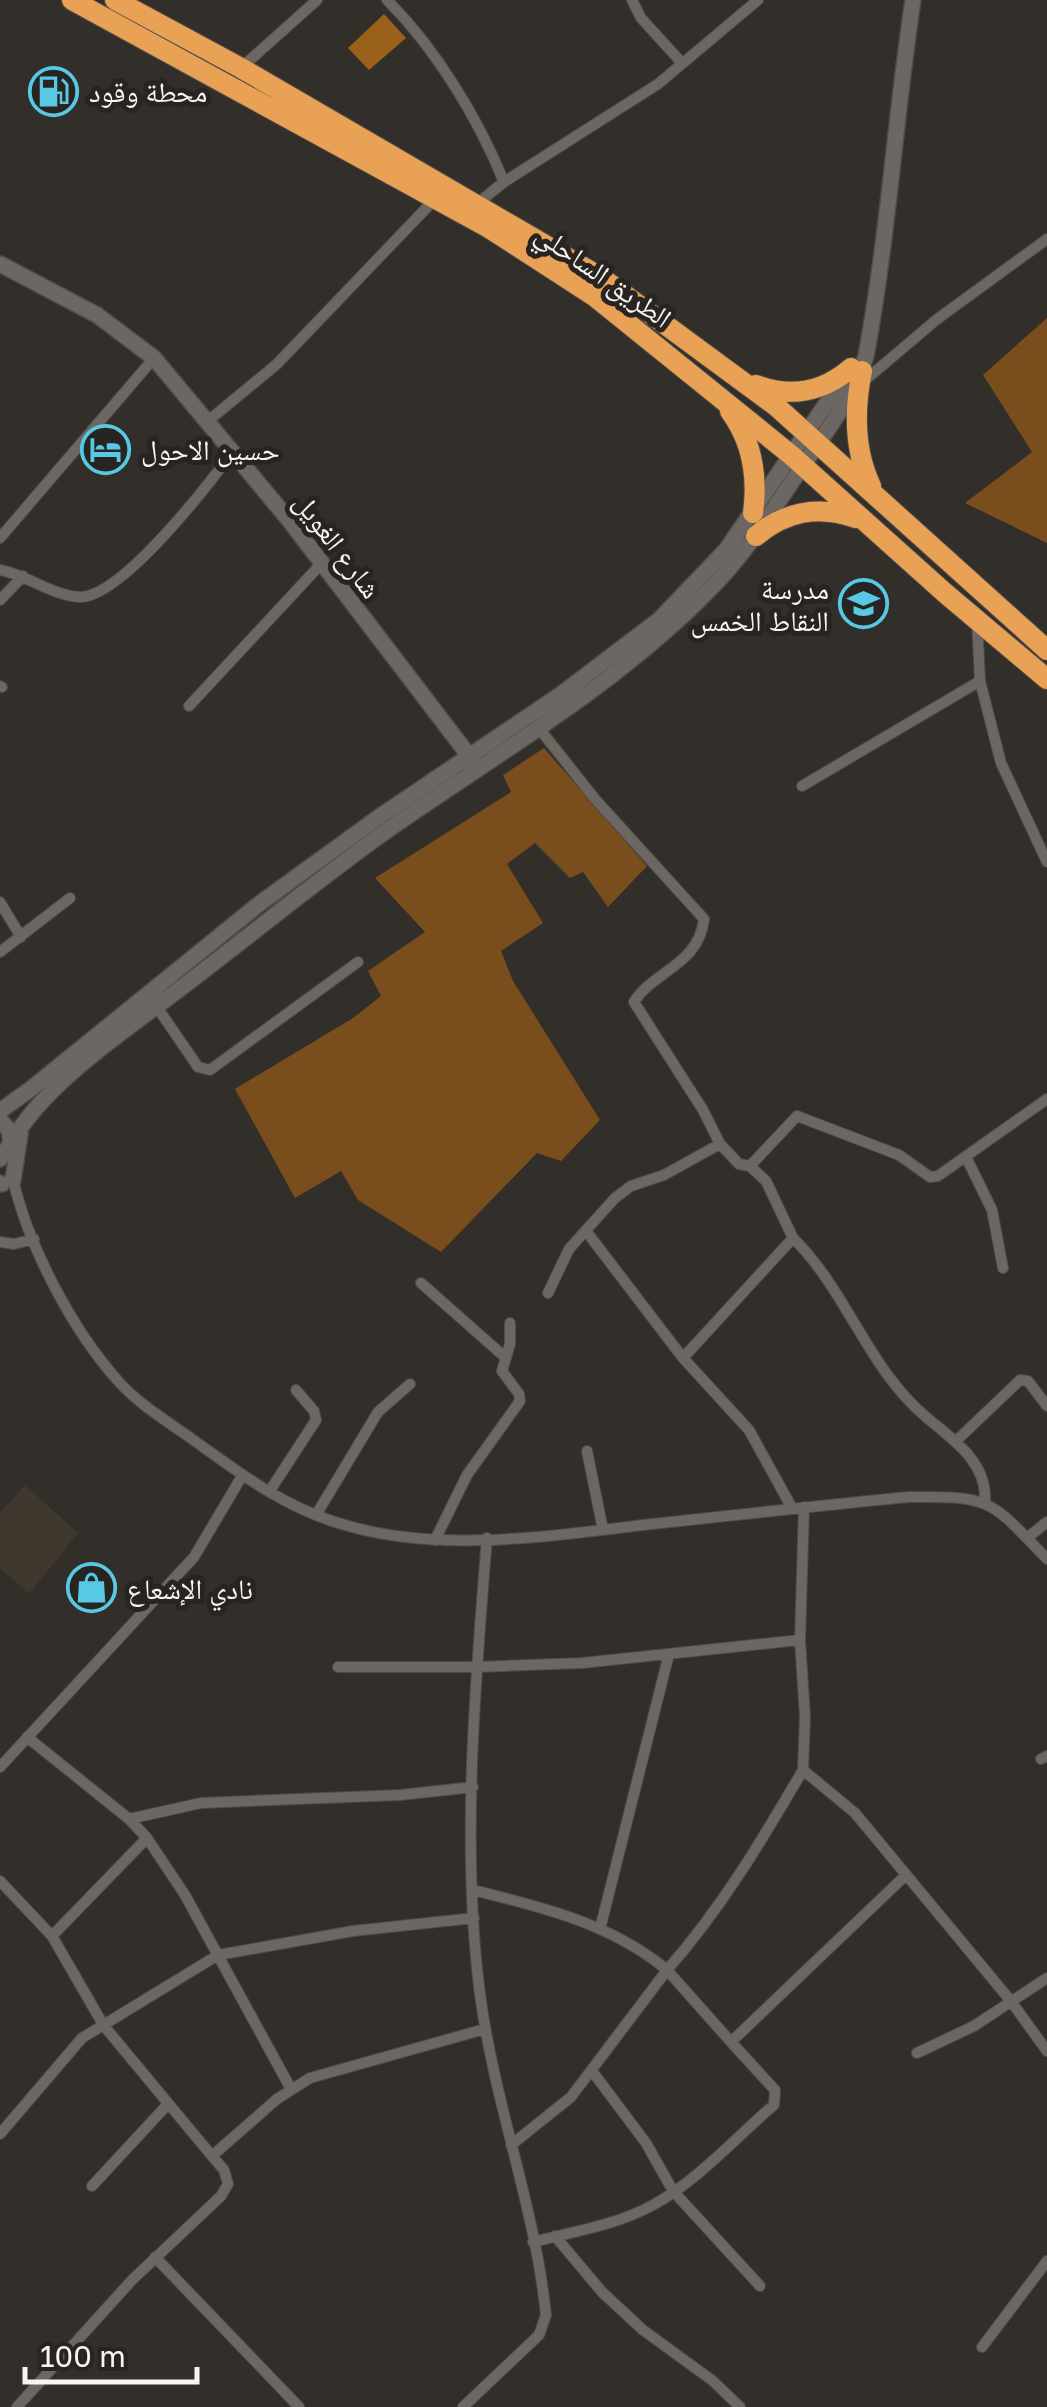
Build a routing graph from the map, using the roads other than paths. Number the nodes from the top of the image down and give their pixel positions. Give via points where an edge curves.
1 (72, 0) edge
2 (115, 0) edge
3 (317, 0) edge
4 (387, 0) edge
5 (632, 0) edge
6 (758, 0) edge
7 (913, 0) edge
8 (682, 63) junction
9 (241, 68) junction
10 (504, 182) junction
11 (435, 199) junction
12 (478, 203) junction
13 (1047, 240) edge
14 (0, 264) edge
15 (154, 358) junction
16 (857, 375) junction
17 (739, 377) junction
18 (717, 393) junction
19 (208, 421) junction
20 (812, 438) junction
21 (234, 450) junction
22 (796, 460) junction
23 (874, 493) junction
24 (753, 513) junction
25 (873, 528) junction
26 (756, 536) junction
27 (0, 538) edge
28 (320, 564) junction
29 (0, 570) edge
30 (23, 576) junction
31 (0, 600) edge
32 (977, 619) junction
33 (1047, 650) edge
34 (1047, 679) edge
35 (980, 680) junction
36 (189, 706) dead end
37 (538, 727) junction
38 (452, 734) junction
39 (488, 744) junction
40 (474, 762) junction
41 (440, 776) junction
42 (802, 786) dead end
43 (1047, 862) edge
44 (70, 898) dead end
45 (0, 902) edge
46 (20, 938) junction
47 (0, 952) edge
48 (358, 962) dead end
49 (156, 1007) junction
50 (1047, 1099) edge
51 (4, 1106) edge
52 (0, 1120) edge
53 (25, 1121) junction
54 (720, 1144) junction
55 (7, 1150) edge
56 (966, 1157) junction
57 (750, 1166) junction
58 (4, 1182) edge
59 (586, 1231) junction
60 (31, 1233) junction
61 (794, 1238) junction
62 (0, 1242) edge
63 (1003, 1268) dead end
64 (421, 1284) dead end
65 (548, 1292) dead end
66 (510, 1323) dead end
67 (506, 1358) junction
68 (683, 1358) junction
69 (410, 1384) dead end
70 (296, 1390) dead end
71 (1047, 1406) edge
72 (956, 1441) junction
73 (586, 1451) dead end
74 (242, 1476) junction
75 (268, 1492) junction
76 (985, 1501) junction
77 (798, 1508) junction
78 (316, 1515) junction
79 (1047, 1522) edge
80 (603, 1530) junction
81 (488, 1538) junction
82 (1026, 1538) junction
83 (435, 1540) junction
84 (1047, 1559) edge
85 (800, 1640) junction
86 (668, 1654) junction
87 (338, 1667) dead end
88 (477, 1667) junction
89 (27, 1737) junction
90 (0, 1766) edge
91 (802, 1770) junction
92 (473, 1787) junction
93 (130, 1818) junction
94 (148, 1838) junction
95 (906, 1875) junction
96 (0, 1881) edge
97 (473, 1890) junction
98 (474, 1918) junction
99 (600, 1930) junction
100 (52, 1936) junction
101 (218, 1954) junction
102 (667, 1970) junction
103 (1047, 1978) edge
104 (1010, 2000) junction
105 (104, 2026) junction
106 (485, 2029) junction
107 (731, 2042) junction
108 (1047, 2052) edge
109 (918, 2053) dead end
110 (592, 2071) junction
111 (291, 2089) junction
112 (168, 2104) junction
113 (0, 2134) edge
114 (511, 2145) junction
115 (212, 2156) junction
116 (92, 2186) dead end
117 (673, 2191) junction
118 (555, 2236) junction
119 (532, 2242) junction
120 (155, 2258) junction
121 (1047, 2261) edge
122 (760, 2286) dead end
123 (982, 2347) dead end
124 (17, 2407) edge
125 (299, 2407) edge
126 (463, 2407) edge
127 (740, 2407) edge

1 - 11 highway, الطريق الساحلي
2 - 9 highway, الطريق الساحلي
3 - 9 street
4 - 10 street via 460,98
5 - 8 street
6 - 8 street
7 - 16 street via 888,220
8 - 10 street
9 - 12 highway, الطريق الساحلي
10 - 12 street
11 - 18 highway, الطريق الساحلي via 594,296
11 - 19 street via 277,364
12 - 17 highway, الطريق الساحلي via 602,278
13 - 16 street
14 - 15 street, شارع الغويل via 97,315
15 - 19 street, شارع الغويل
15 - 27 street
16 - 17 highway via 802,392 775,391
16 - 20 street
16 - 23 highway via 859,445
17 - 20 highway, الطريق الساحلي
18 - 22 highway, الطريق الساحلي
18 - 24 highway via 750,452
19 - 21 street, شارع الغويل
20 - 22 street
20 - 23 highway, الطريق الساحلي
21 - 28 street, شارع الغويل
21 - 30 street via 151,549 102,589 77,597
22 - 24 street
22 - 25 highway, الطريق الساحلي
22 - 26 street
23 - 33 highway, الطريق الساحلي
24 - 39 street via 659,620
25 - 26 highway via 840,512 804,511
25 - 32 highway, الطريق الساحلي
26 - 37 street via 666,631
28 - 36 street
28 - 38 street, شارع الغويل
29 - 30 street
30 - 31 street
32 - 34 highway, الطريق الساحلي
32 - 35 street
35 - 42 street
35 - 43 street via 1000,763
37 - 40 street
37 - 54 street via 704,919 681,964 634,1002
38 - 39 street
38 - 40 street, شارع الغويل
38 - 41 street
39 - 40 street
40 - 41 street
40 - 49 street
41 - 51 street via 259,904
44 - 46 street
45 - 46 street
46 - 47 street
48 - 49 street via 210,1070 198,1067
49 - 53 street
50 - 56 street
52 - 55 street via 10,1130
53 - 55 street
53 - 58 street
54 - 57 street
54 - 59 street via 623,1191
55 - 58 street
56 - 57 street via 930,1177 898,1155 797,1116
56 - 63 street via 992,1210
57 - 61 street via 772,1190
58 - 60 street
59 - 65 street via 559,1264
59 - 68 street
60 - 62 street via 14,1244
60 - 74 street via 82,1336 119,1382
61 - 68 street
61 - 72 street via 817,1262 893,1383
64 - 67 street
66 - 67 street
67 - 83 street via 503,1375 520,1401 467,1475
68 - 77 street via 749,1430
69 - 78 street via 378,1412
70 - 75 street via 316,1420
71 - 72 street via 1020,1380
72 - 76 street via 983,1479
73 - 80 street
74 - 75 street
74 - 89 street via 194,1557
75 - 78 street
76 - 77 street via 909,1498
76 - 82 street
77 - 80 street
77 - 85 street
78 - 83 street
79 - 82 street
80 - 81 street
81 - 83 street
81 - 88 street
82 - 84 street
85 - 86 street
85 - 91 street
86 - 88 street
86 - 99 street
87 - 88 street
88 - 92 street
89 - 90 street
89 - 93 street
91 - 95 street via 855,1813
91 - 102 street via 748,1862
92 - 93 street via 201,1803
92 - 97 street
93 - 94 street
94 - 100 street
94 - 101 street
95 - 104 street
95 - 107 street
96 - 100 street
97 - 98 street
97 - 99 street via 550,1909
98 - 101 street
98 - 106 street
99 - 102 street
100 - 105 street
101 - 105 street
101 - 111 street
102 - 107 street
102 - 110 street
103 - 104 street
104 - 108 street
104 - 109 street
105 - 112 street
105 - 113 street via 82,2038
106 - 111 street via 332,2070
106 - 114 street
107 - 117 street via 775,2090 774,2105
110 - 114 street via 550,2117
110 - 117 street via 646,2142
111 - 115 street
112 - 115 street
112 - 116 street
114 - 119 street
115 - 120 street via 227,2177 225,2190
117 - 118 street via 640,2211
117 - 122 street
118 - 119 street
118 - 127 street via 643,2330
119 - 126 street via 545,2326
120 - 124 street
120 - 125 street
121 - 123 street

